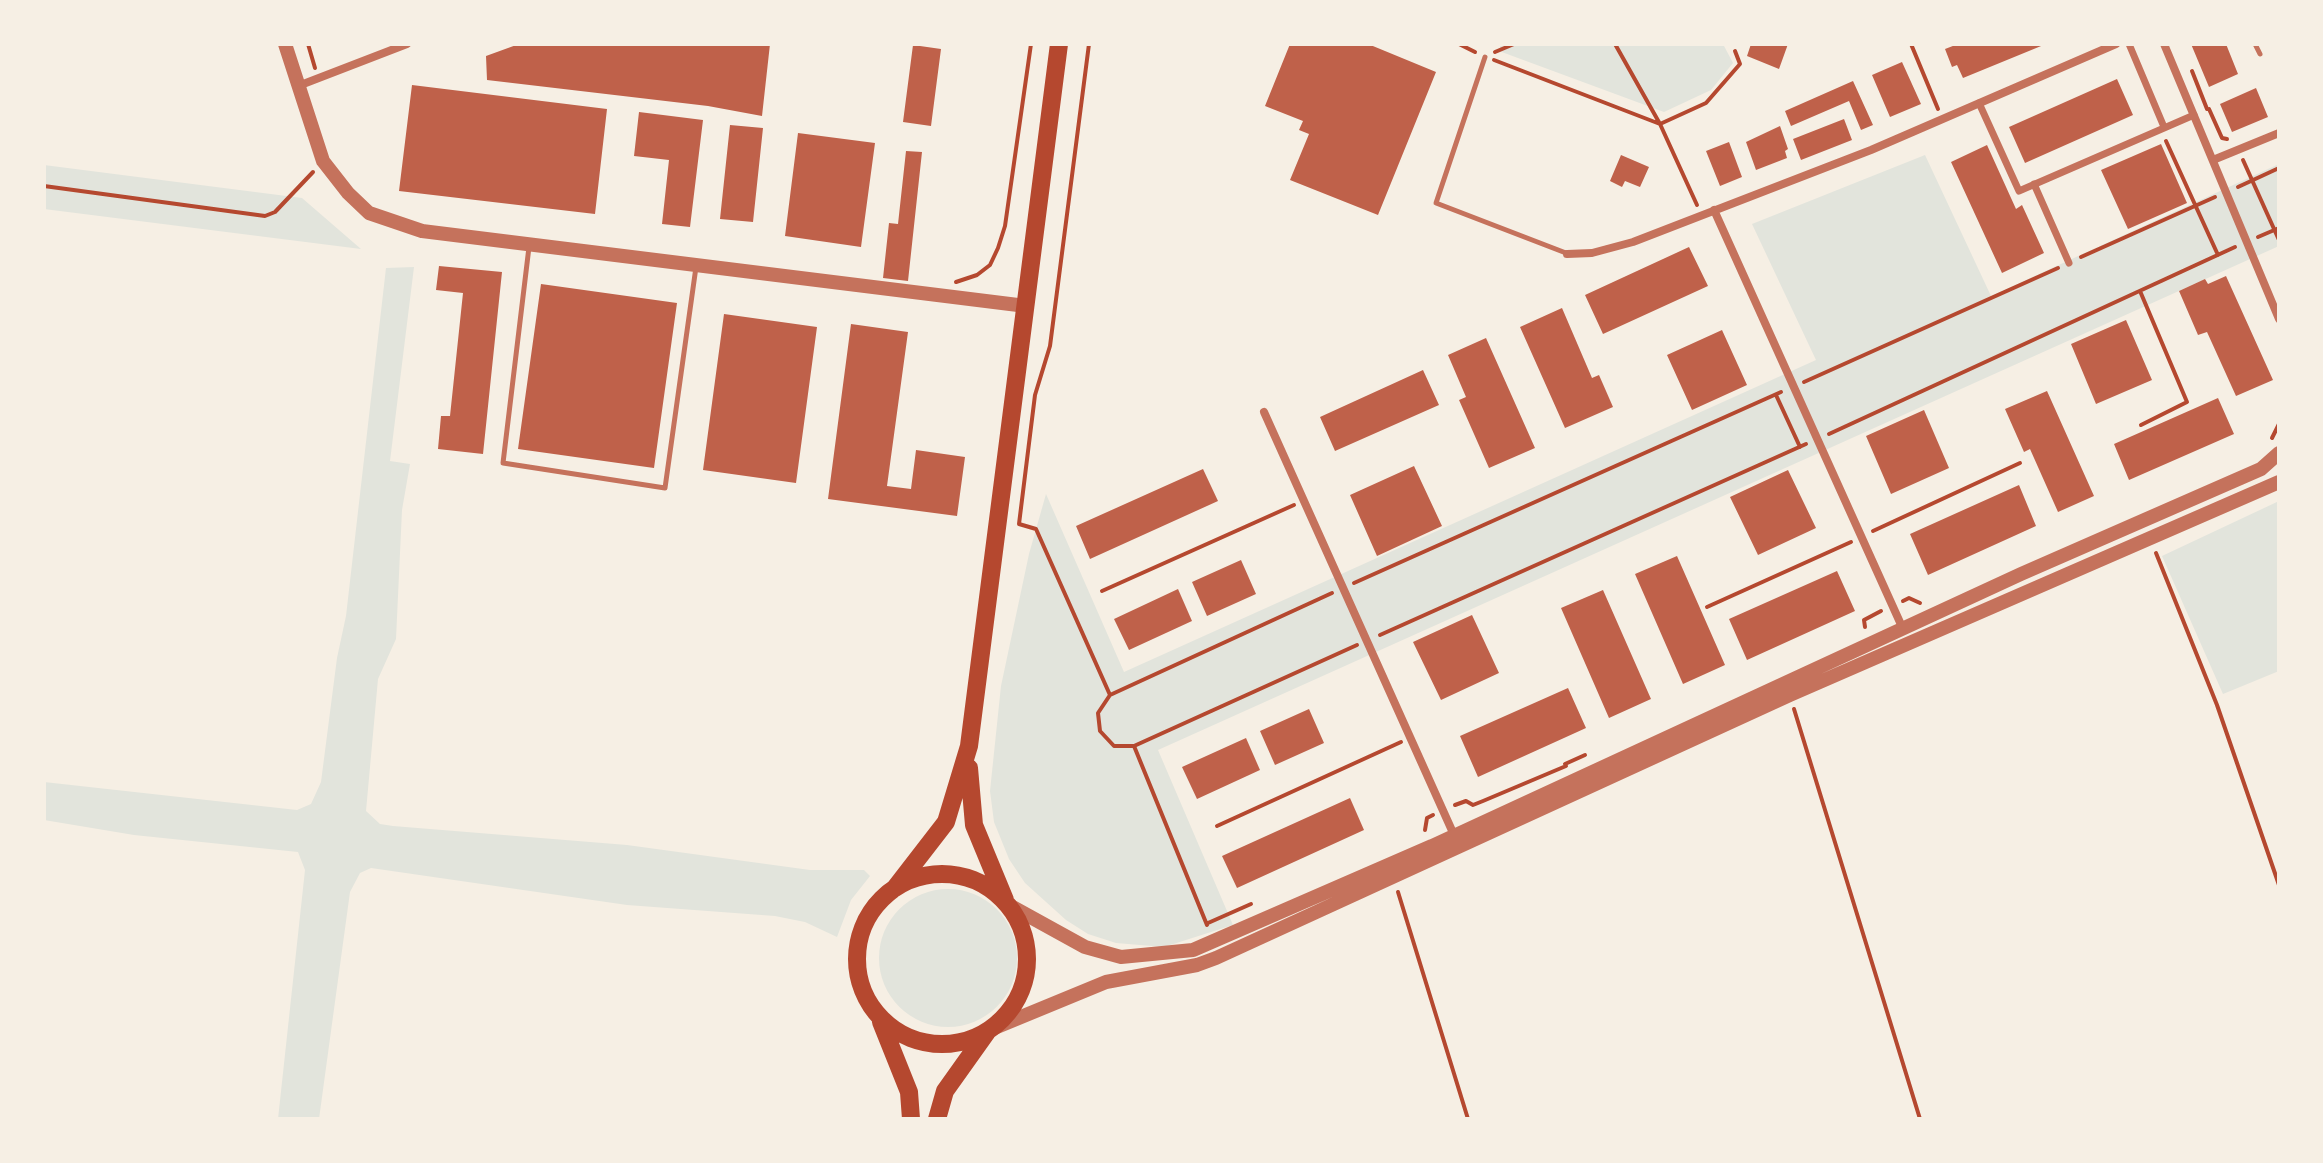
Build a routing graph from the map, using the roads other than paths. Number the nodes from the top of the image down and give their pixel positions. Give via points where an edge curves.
1 (285, 44) edge
2 (407, 44) edge
3 (1059, 44) edge
4 (2116, 44) edge
5 (2129, 44) edge
6 (2164, 44) edge
7 (2255, 44) edge
8 (2260, 54) dead end
9 (1485, 57) road end
10 (297, 86) junction
11 (1979, 103) junction
12 (2194, 115) junction
13 (2162, 128) junction
14 (2279, 133) edge
15 (2213, 160) junction
16 (2034, 184) junction
17 (1714, 210) junction
18 (529, 246) junction
19 (1567, 254) joint
20 (2069, 263) road end
21 (696, 266) junction
22 (1026, 306) junction
23 (2279, 319) edge
24 (1264, 412) dead end
25 (2279, 453) edge
26 (2279, 482) edge
27 (1982, 611) junction
28 (1903, 629) junction
29 (1839, 673) junction
30 (969, 746) junction
31 (1530, 812) junction
32 (1454, 835) junction
33 (895, 888) junction
34 (1371, 888) junction
35 (1007, 904) junction
36 (878, 1016) junction
37 (987, 1031) junction
38 (911, 1119) edge
39 (937, 1119) edge

1 - 10 street
2 - 10 street
3 - 22 main road
4 - 11 street
5 - 13 street
6 - 12 street
7 - 8 lane
9 - 19 lane via 1436,203
10 - 18 street via 323,161 369,213 422,231
11 - 16 street via 2019,191
11 - 17 street
12 - 13 street
12 - 15 street
13 - 16 street
14 - 15 street
15 - 23 street
16 - 20 street
17 - 19 street via 1614,248
17 - 28 street
18 - 21 street
18 - 21 lane via 503,463 665,488
21 - 22 street
22 - 30 main road
24 - 32 street
25 - 28 street via 2261,469
26 - 27 street
27 - 28 street via 1917,630
27 - 29 street
28 - 29 street via 1894,641
28 - 32 street
29 - 31 street
30 - 33 main road via 946,822
30 - 35 main road via 974,825
31 - 32 street via 1466,837
31 - 34 street
32 - 34 street via 1436,853
32 - 35 street via 1209,943 1159,956 1121,957 1085,947
33 - 35 main road via 922,876 950,874 979,883
33 - 36 main road via 869,915 858,946 859,980
34 - 37 street via 1207,962 1091,987
35 - 37 main road via 1024,938 1026,975 1012,1008
36 - 37 main road via 906,1037 932,1044 963,1042
36 - 38 main road via 909,1092
37 - 39 main road via 945,1091

